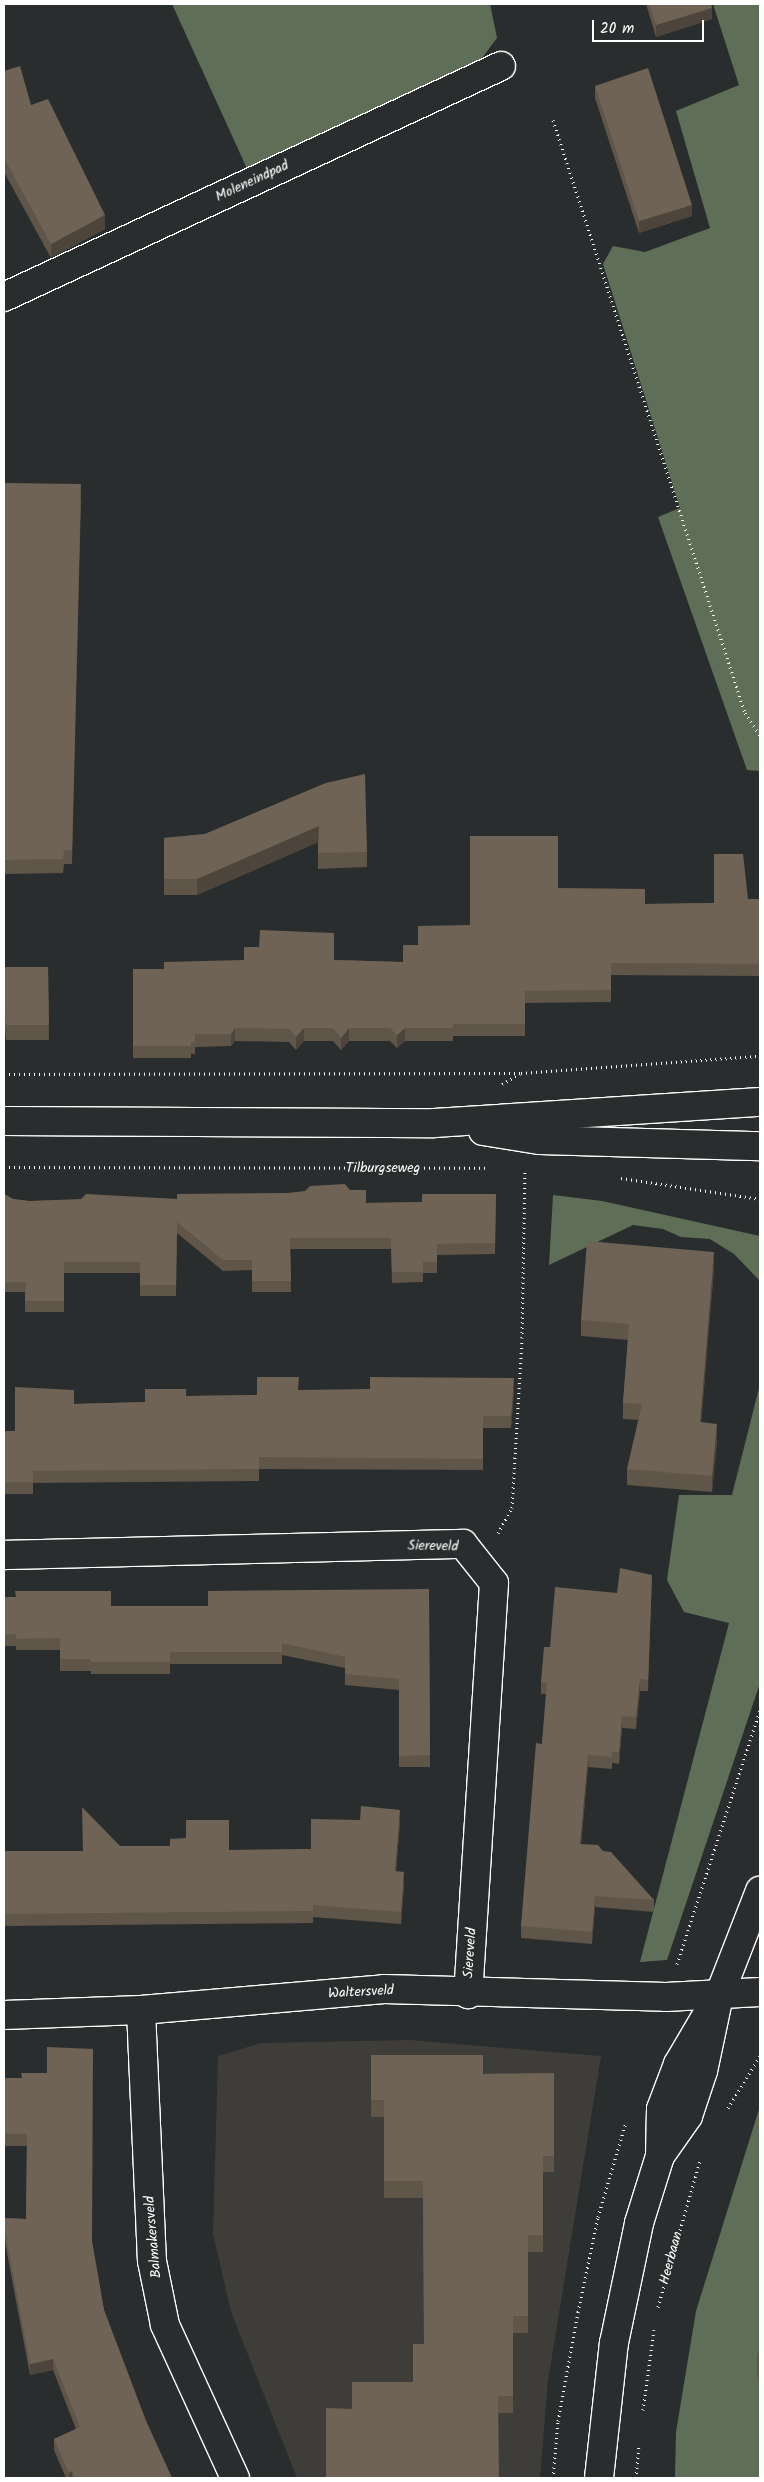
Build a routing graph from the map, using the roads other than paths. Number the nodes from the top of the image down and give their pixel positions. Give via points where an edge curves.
1 (501, 66) dead end
2 (4, 297) edge
3 (760, 1102) edge
4 (4, 1120) edge
5 (434, 1123) junction
6 (760, 1146) edge
7 (4, 1556) edge
8 (760, 1891) edge
9 (760, 1992) edge
10 (468, 1994) junction
11 (719, 1996) junction
12 (142, 2010) junction
13 (4, 2016) edge
14 (235, 2478) edge
15 (599, 2478) edge

1 - 2 street, Moleneindpad
3 - 5 street
4 - 5 street
5 - 6 street via 540,1140
7 - 10 street, Siereveld via 463,1544 494,1583
8 - 11 street
9 - 11 street, Waltersveld
10 - 11 street, Waltersveld
10 - 12 street, Waltersveld via 384,1989
11 - 15 street via 703,2071 688,2116 660,2156 639,2223 614,2342
12 - 13 street, Waltersveld
12 - 14 street, Balmakersveld via 154,2270 165,2325

